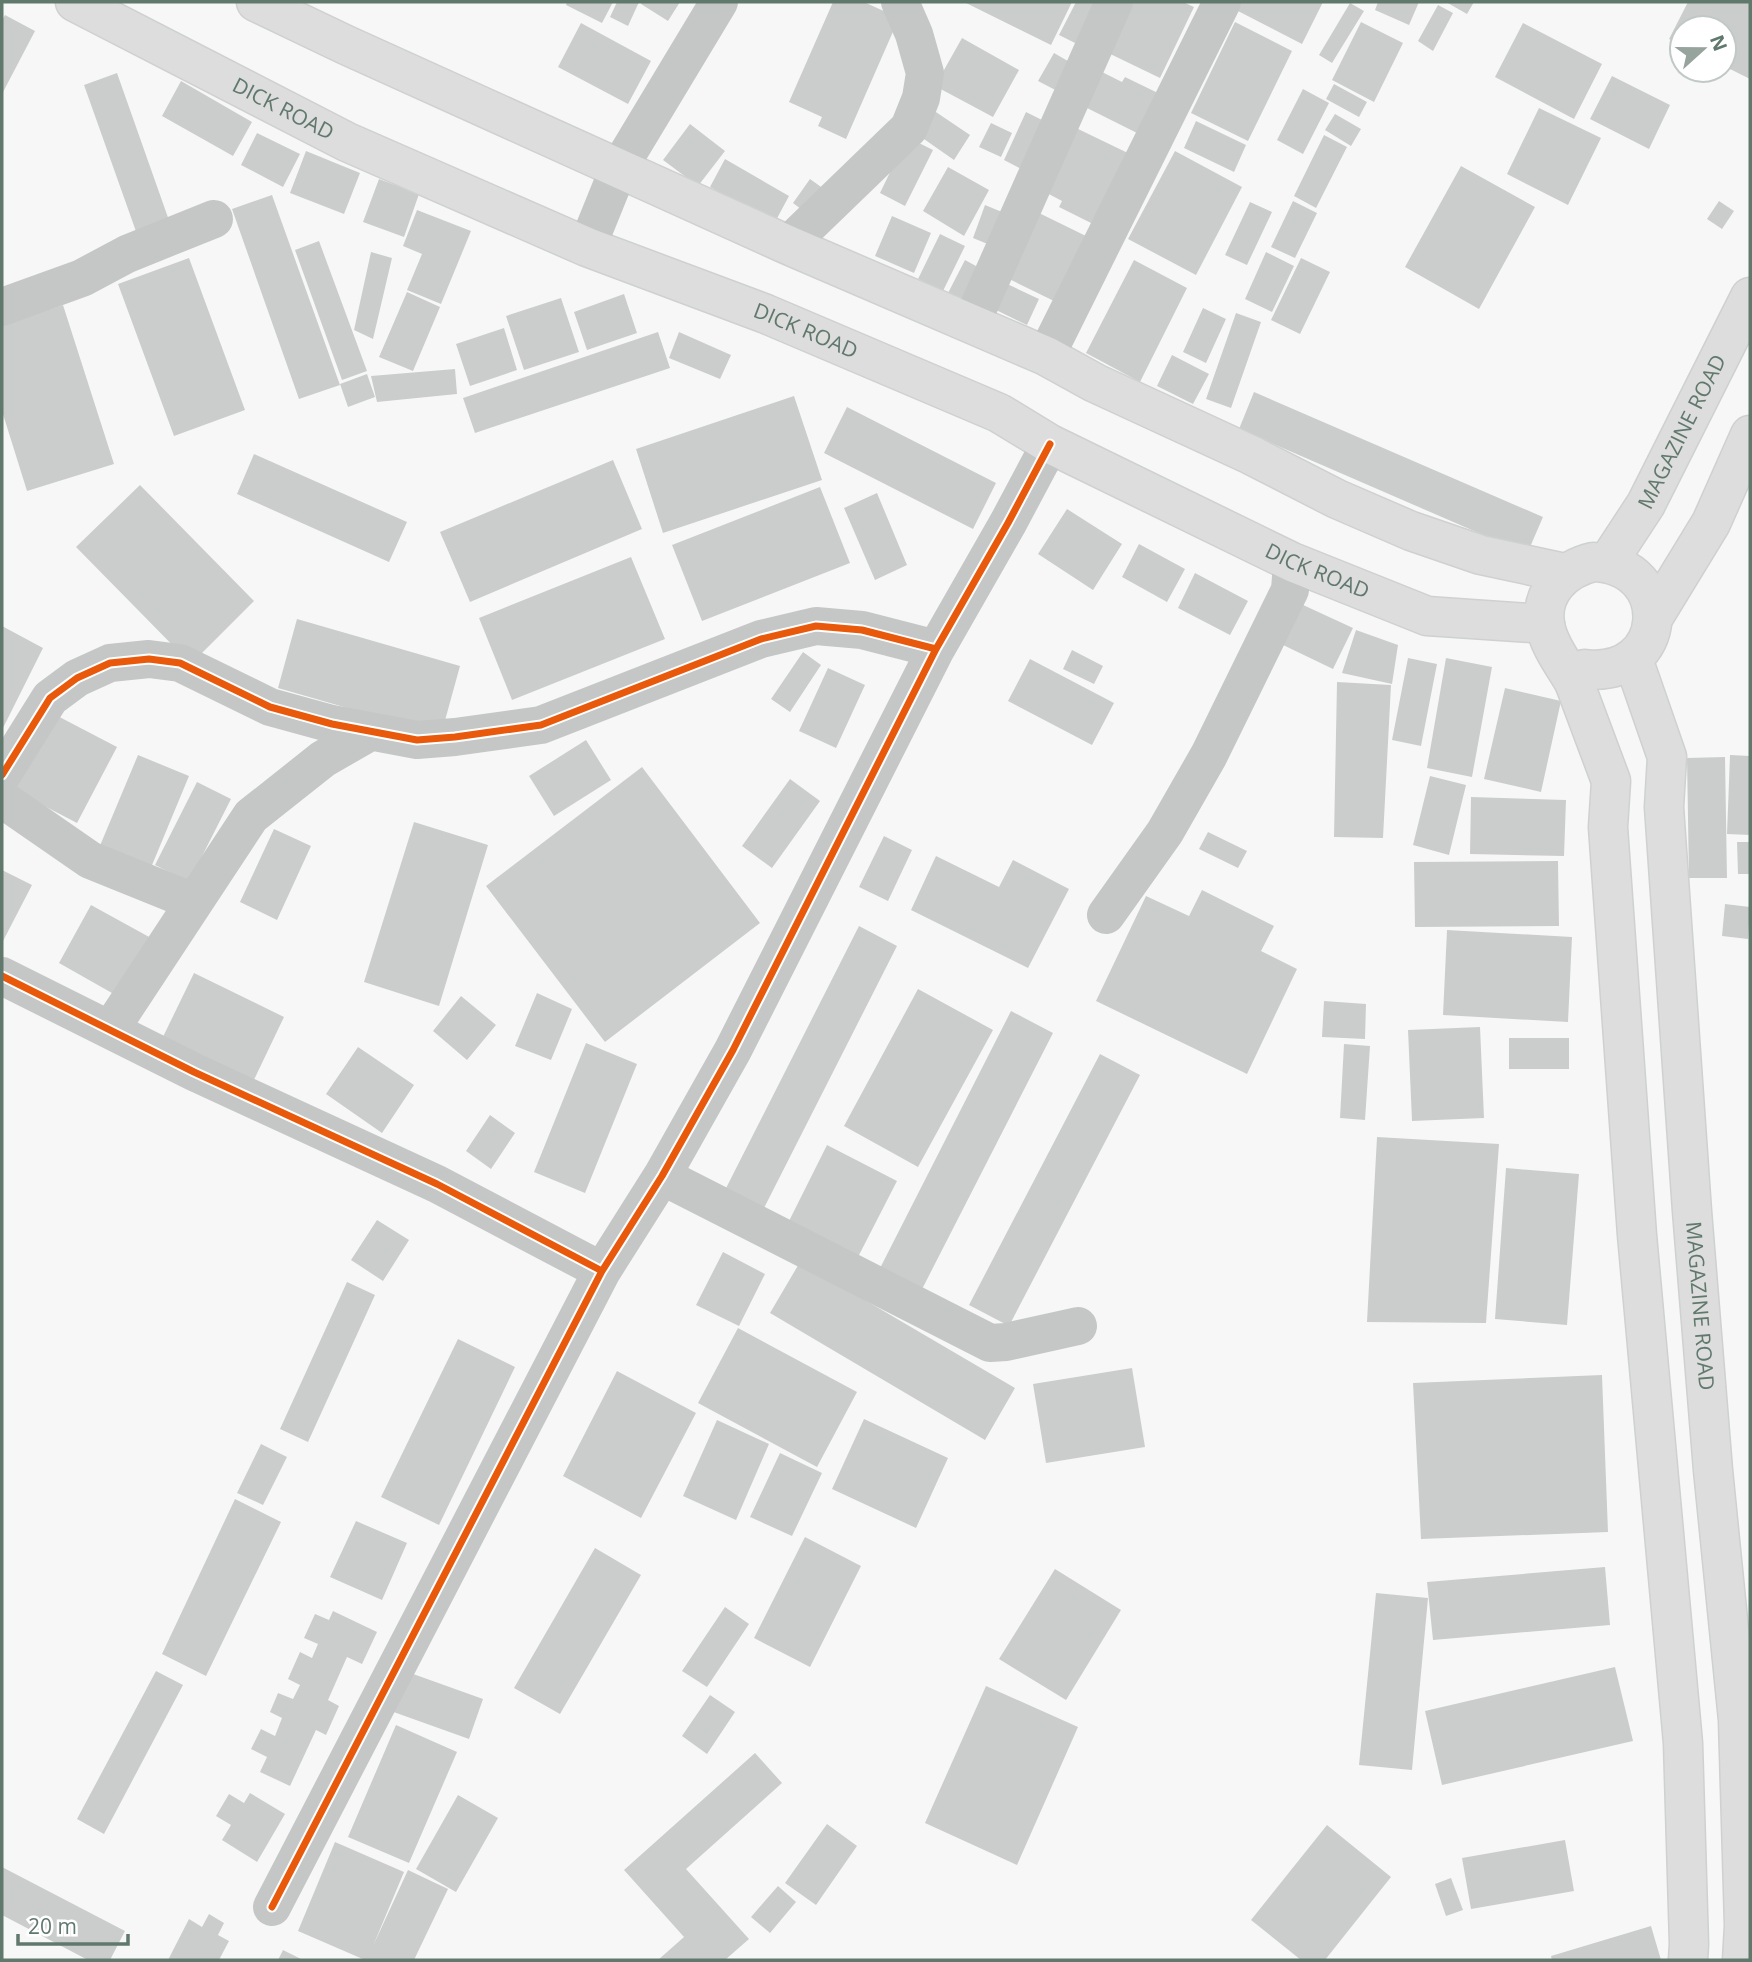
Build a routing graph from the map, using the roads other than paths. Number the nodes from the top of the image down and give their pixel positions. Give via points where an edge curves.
1 (75, 2) edge
2 (256, 2) edge
3 (719, 2) edge
4 (900, 2) edge
5 (1114, 2) edge
6 (1222, 2) edge
7 (619, 168) junction
8 (214, 219) dead end
9 (788, 245) junction
10 (587, 247) junction
11 (1750, 297) edge
12 (2, 307) edge
13 (971, 324) junction
14 (1046, 356) junction
15 (1750, 435) edge
16 (1050, 444) junction
17 (1292, 562) junction
18 (1608, 562) junction
19 (1564, 573) junction
20 (1653, 618) junction
21 (1545, 624) junction
22 (936, 649) junction
23 (1633, 659) junction
24 (1574, 682) junction
25 (370, 732) junction
26 (2, 775) edge
27 (2, 799) edge
28 (194, 902) junction
29 (1106, 915) dead end
30 (2, 976) edge
31 (110, 1030) junction
32 (662, 1177) junction
33 (601, 1271) junction
34 (1078, 1326) dead end
35 (1713, 1469) junction
36 (1660, 1489) junction
37 (272, 1908) dead end
38 (1688, 1960) edge
39 (1742, 1960) edge

1 - 10 main road, DICK ROAD via 347,142
2 - 7 main road
3 - 7 street
4 - 9 street via 925,73 909,128
5 - 13 street
6 - 14 street
7 - 9 main road
7 - 10 street
8 - 12 street via 127,254 82,278
9 - 13 main road
10 - 16 main road, DICK ROAD via 766,314 999,413
11 - 18 main road, MAGAZINE ROAD via 1646,504
13 - 14 main road
14 - 19 main road via 1411,531 1481,555
15 - 20 main road via 1712,523
16 - 17 main road, DICK ROAD
16 - 22 street
17 - 21 main road, DICK ROAD via 1427,616
17 - 29 street via 1290,590 1209,755 1165,832
18 - 19 main road via 1585,564
18 - 20 main road via 1635,576 1645,588
19 - 21 main road via 1545,605
20 - 23 main road via 1648,641
21 - 24 main road
22 - 25 street via 862,629 816,626 761,639 541,725 417,740
22 - 32 street via 739,1038
23 - 24 main road via 1618,668 1585,669
23 - 35 main road, MAGAZINE ROAD via 1667,757 1664,807
24 - 36 main road via 1611,781 1608,827
25 - 26 street via 270,707 180,663 149,659 110,663 77,678 50,698
25 - 28 street via 323,759 251,816
27 - 28 street via 90,860
28 - 31 street
30 - 31 street
31 - 33 street via 437,1184
32 - 33 street
32 - 34 street via 990,1343
33 - 37 street
35 - 36 main road
35 - 39 main road, MAGAZINE ROAD via 1738,1720
36 - 38 main road via 1683,1743

